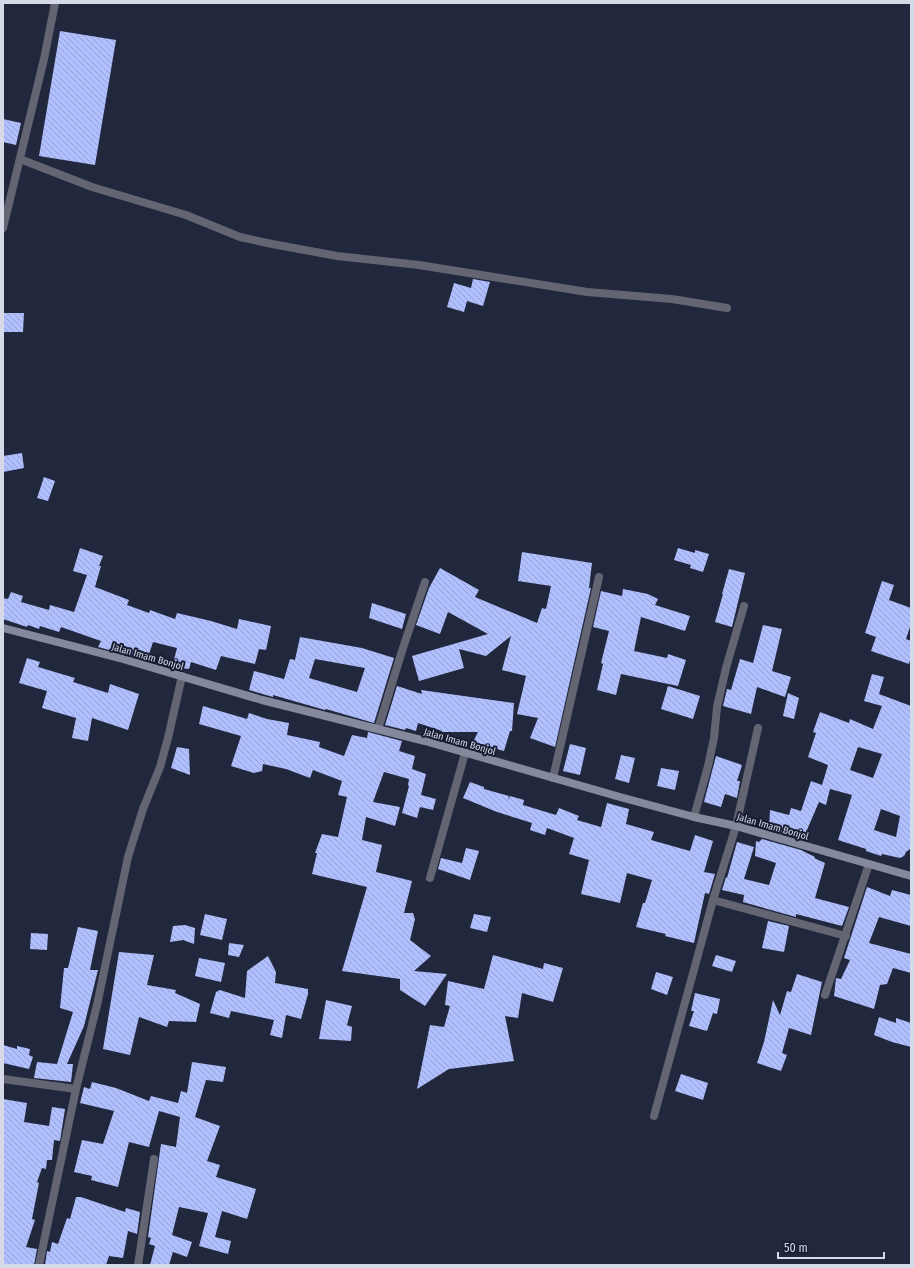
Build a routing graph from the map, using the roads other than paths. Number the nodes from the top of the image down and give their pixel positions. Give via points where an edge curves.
1 (55, 3) edge
2 (20, 159) junction
3 (3, 228) edge
4 (727, 308) dead end
5 (598, 577) dead end
6 (425, 582) dead end
7 (744, 606) dead end
8 (3, 628) edge
9 (182, 676) junction
10 (758, 728) dead end
11 (378, 730) junction
12 (465, 753) junction
13 (553, 778) junction
14 (694, 817) junction
15 (736, 826) junction
16 (869, 864) junction
17 (911, 876) edge
18 (430, 878) dead end
19 (713, 900) junction
20 (846, 936) junction
21 (825, 995) dead end
22 (3, 1079) edge
23 (76, 1089) junction
24 (654, 1116) dead end
25 (154, 1159) dead end
26 (39, 1265) edge
27 (138, 1265) edge

1 - 2 street
2 - 3 street
2 - 4 street via 92,186 186,215 240,238 336,256 419,265 587,292 672,298
5 - 13 street
6 - 11 street
7 - 14 street via 726,668 708,766
8 - 9 main road, Jalan Imam Bonjol via 123,658
9 - 11 main road, Jalan Imam Bonjol
9 - 23 street via 160,767 128,857 97,1005
10 - 15 street
11 - 12 main road, Jalan Imam Bonjol
12 - 13 main road, Jalan Imam Bonjol
12 - 18 street
13 - 14 main road, Jalan Imam Bonjol
14 - 15 main road, Jalan Imam Bonjol
15 - 16 main road, Jalan Imam Bonjol
15 - 19 street
16 - 17 main road, Jalan Imam Bonjol
16 - 20 street
19 - 20 street
19 - 24 street
20 - 21 street
22 - 23 street
23 - 26 street
25 - 27 street

